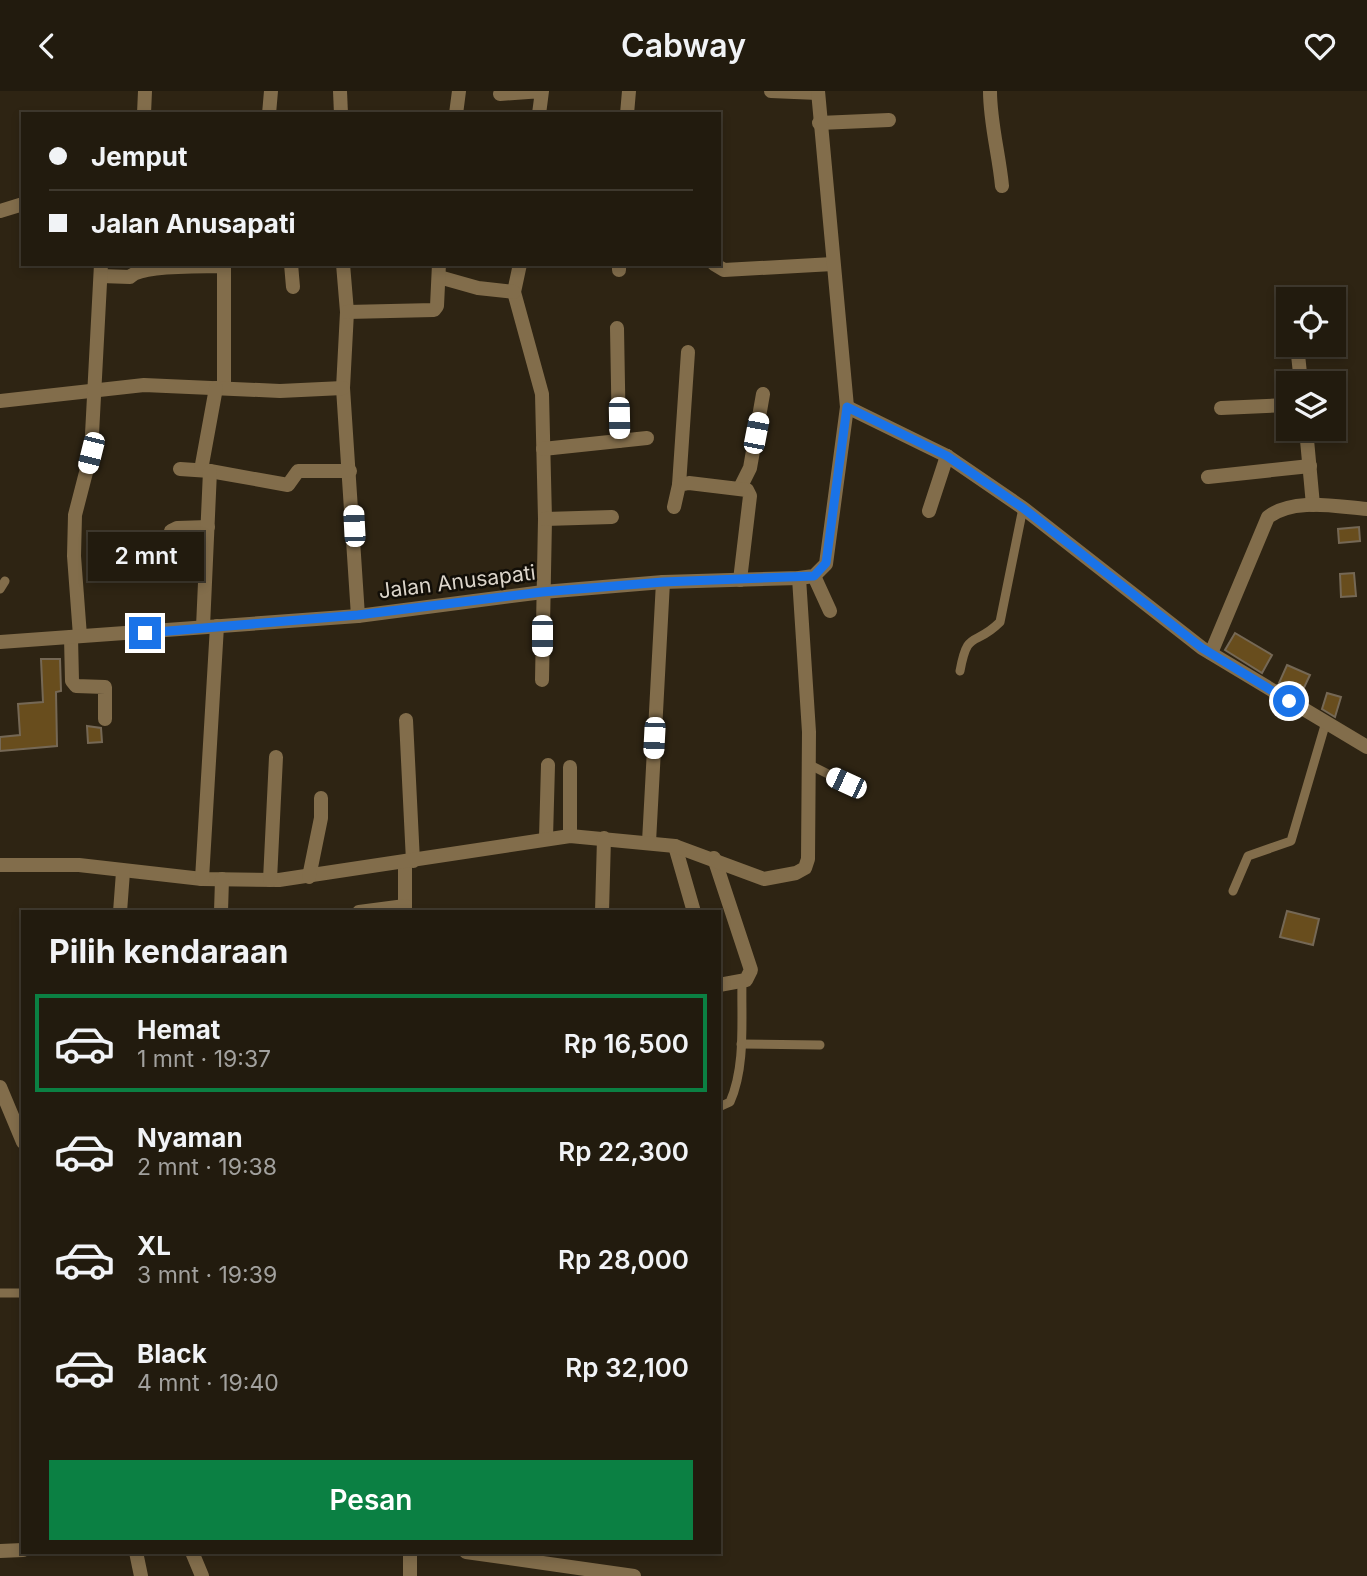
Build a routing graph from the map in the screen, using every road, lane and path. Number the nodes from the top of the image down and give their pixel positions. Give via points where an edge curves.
1 (145, 91) edge
2 (271, 91) edge
3 (340, 91) edge
4 (459, 91) edge
5 (629, 91) edge
6 (771, 91) edge
7 (990, 91) edge
8 (818, 92) edge
9 (500, 94) dead end
10 (144, 112) edge
11 (269, 112) edge
12 (341, 112) edge
13 (456, 112) edge
14 (539, 112) edge
15 (627, 112) edge
16 (889, 120) dead end
17 (819, 123) junction
18 (1002, 186) dead end
19 (21, 205) edge
20 (0, 211) edge
21 (833, 264) junction
22 (206, 266) edge
23 (224, 266) edge
24 (290, 266) edge
25 (343, 266) edge
26 (520, 266) edge
27 (717, 266) edge
28 (101, 270) edge
29 (439, 271) edge
30 (293, 287) dead end
31 (514, 292) junction
32 (347, 312) junction
33 (617, 328) dead end
34 (688, 352) dead end
35 (220, 388) junction
36 (343, 388) junction
37 (96, 391) junction
38 (763, 394) dead end
39 (0, 401) edge
40 (1276, 406) edge
41 (1221, 408) dead end
42 (847, 411) junction
43 (647, 438) dead end
44 (619, 441) junction
45 (1307, 441) edge
46 (543, 449) junction
47 (947, 456) junction
48 (1310, 466) junction
49 (180, 469) dead end
50 (206, 470) junction
51 (350, 471) junction
52 (1208, 477) dead end
53 (678, 485) junction
54 (741, 486) junction
55 (1313, 505) junction
56 (674, 507) dead end
57 (1023, 508) junction
58 (1367, 509) edge
59 (929, 511) dead end
60 (612, 517) dead end
61 (545, 519) junction
62 (208, 527) junction
63 (166, 563) dead end
64 (814, 576) junction
65 (799, 578) junction
66 (740, 580) junction
67 (663, 582) junction
68 (542, 592) junction
69 (830, 611) dead end
70 (358, 615) junction
71 (210, 627) junction
72 (75, 637) junction
73 (0, 642) edge
74 (1211, 653) junction
75 (960, 671) dead end
76 (542, 680) dead end
77 (105, 719) dead end
78 (407, 720) dead end
79 (1326, 723) junction
80 (1367, 747) edge
81 (275, 757) dead end
82 (548, 765) dead end
83 (810, 765) junction
84 (570, 767) dead end
85 (846, 783) dead end
86 (321, 798) dead end
87 (570, 836) junction
88 (546, 838) junction
89 (604, 838) junction
90 (649, 842) junction
91 (675, 846) junction
92 (715, 858) junction
93 (409, 862) junction
94 (0, 865) edge
95 (123, 871) junction
96 (309, 877) junction
97 (202, 879) junction
98 (222, 879) junction
99 (270, 880) junction
100 (1233, 891) dead end
101 (405, 909) edge
102 (120, 910) edge
103 (221, 910) edge
104 (602, 910) edge
105 (693, 910) edge
106 (721, 980) edge
107 (742, 981) junction
108 (741, 1044) junction
109 (820, 1045) dead end
110 (0, 1087) edge
111 (721, 1106) edge
112 (21, 1137) edge
113 (0, 1293) edge
114 (21, 1293) edge
115 (21, 1550) edge
116 (0, 1551) edge
117 (136, 1554) edge
118 (193, 1554) edge
119 (410, 1554) edge
120 (479, 1554) edge
121 (614, 1575) edge
122 (141, 1576) edge
123 (202, 1576) edge
124 (410, 1576) edge
125 (634, 1576) edge

1 - 10 street
2 - 11 street
3 - 12 street
4 - 13 street
5 - 15 street
6 - 8 street
7 - 18 street via 990,119 999,147
8 - 17 street
9 - 14 street via 542,91
16 - 17 street
17 - 21 street
19 - 20 street
21 - 27 street via 724,270
21 - 42 street
22 - 28 street via 151,269 130,277
23 - 35 street
24 - 30 street
25 - 32 street
26 - 31 street
28 - 37 street
29 - 31 street via 478,288
29 - 32 street via 437,306 430,312
31 - 46 street via 542,394
32 - 36 street
33 - 44 street
34 - 53 street
35 - 36 street
35 - 37 street via 144,385
35 - 50 street
36 - 51 street
37 - 39 street
37 - 72 street via 91,453 75,515
38 - 54 street via 748,477
40 - 41 street
42 - 47 street
42 - 64 street via 826,563
43 - 44 street
44 - 46 street
45 - 48 street
46 - 61 street
47 - 57 street
47 - 59 street
48 - 52 street
48 - 55 street
49 - 50 street
50 - 51 street via 288,485 298,471
50 - 62 street
51 - 70 street
53 - 54 street
53 - 56 street
54 - 66 street via 750,496
55 - 58 street
55 - 74 street via 1284,509 1269,517
57 - 74 street
57 - 75 lane via 1000,622 964,646
60 - 61 street
61 - 68 street
62 - 63 street via 171,531
62 - 71 street
64 - 65 street, Jalan Anusapati
64 - 69 street
65 - 66 street, Jalan Anusapati
65 - 83 street
66 - 67 street, Jalan Anusapati
67 - 68 street, Jalan Anusapati
67 - 90 street
68 - 70 street, Jalan Anusapati
68 - 76 street
70 - 71 street, Jalan Anusapati
71 - 72 street, Jalan Anusapati
71 - 97 street
72 - 73 street, Jalan Anusapati
72 - 77 street via 72,681 76,686 105,687
74 - 79 street
78 - 93 street
79 - 80 street
79 - 100 lane via 1291,841 1248,856
81 - 99 street
82 - 88 street
83 - 85 lane
83 - 92 street via 805,868 764,879
84 - 87 street
86 - 96 street
87 - 88 street
87 - 89 street
88 - 93 street
89 - 90 street
89 - 104 street
90 - 91 street
91 - 92 street
91 - 105 street
92 - 107 street via 751,969
93 - 96 street
93 - 101 street
94 - 95 street via 79,865
95 - 97 street
95 - 102 street
96 - 99 street
97 - 98 street
98 - 99 street
98 - 103 street
106 - 107 street
107 - 108 lane
108 - 109 lane
108 - 111 lane via 734,1094
110 - 112 street
113 - 114 lane
115 - 116 street
117 - 122 street
118 - 123 street
119 - 124 street
120 - 121 street
121 - 125 street

